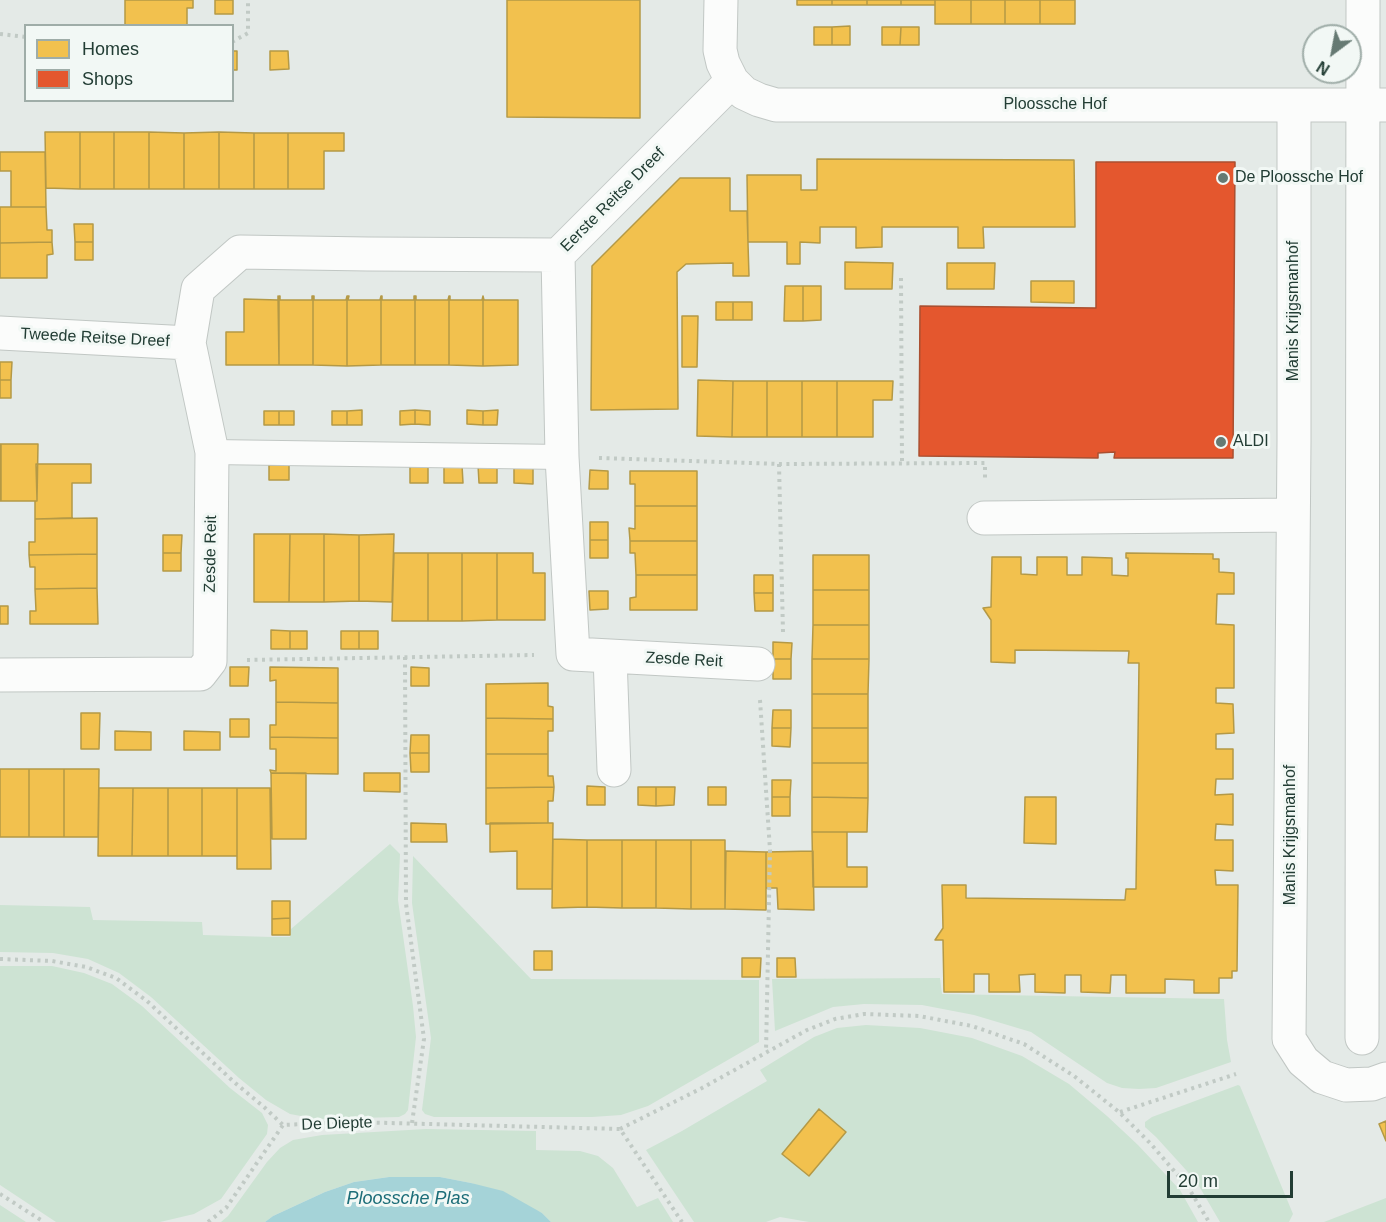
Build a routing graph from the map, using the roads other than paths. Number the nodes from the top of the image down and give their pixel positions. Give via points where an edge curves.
1 (721, 0) edge
2 (1363, 0) edge
3 (732, 81) junction
4 (1294, 106) junction
5 (1375, 106) edge
6 (240, 252) joint
7 (558, 255) junction
8 (0, 333) edge
9 (189, 343) junction
10 (212, 452) junction
11 (562, 457) junction
12 (1293, 515) junction
13 (984, 518) road end
14 (610, 656) junction
15 (758, 664) road end
16 (0, 675) edge
17 (614, 770) dead end
18 (1362, 1038) dead end
19 (1386, 1079) edge

1 - 3 street via 720,50
2 - 5 street
3 - 4 street, Ploossche Hof via 744,93 776,105
3 - 7 street, Eerste Reitse Dreef
4 - 5 street, Ploossche Hof
4 - 12 street, Manis Krijgsmanhof
5 - 18 street
6 - 7 street, Eerste Reitse Dreef
6 - 9 street, Zesde Reit via 198,289
7 - 11 street
8 - 9 street, Tweede Reitse Dreef
9 - 10 street, Zesde Reit
10 - 11 lane
10 - 16 street, Zesde Reit via 210,661 200,674
11 - 14 street, Zesde Reit via 573,654
12 - 13 street
12 - 19 street, Manis Krijgsmanhof via 1289,1039 1302,1061 1322,1077 1346,1085
14 - 15 street, Zesde Reit
14 - 17 street

